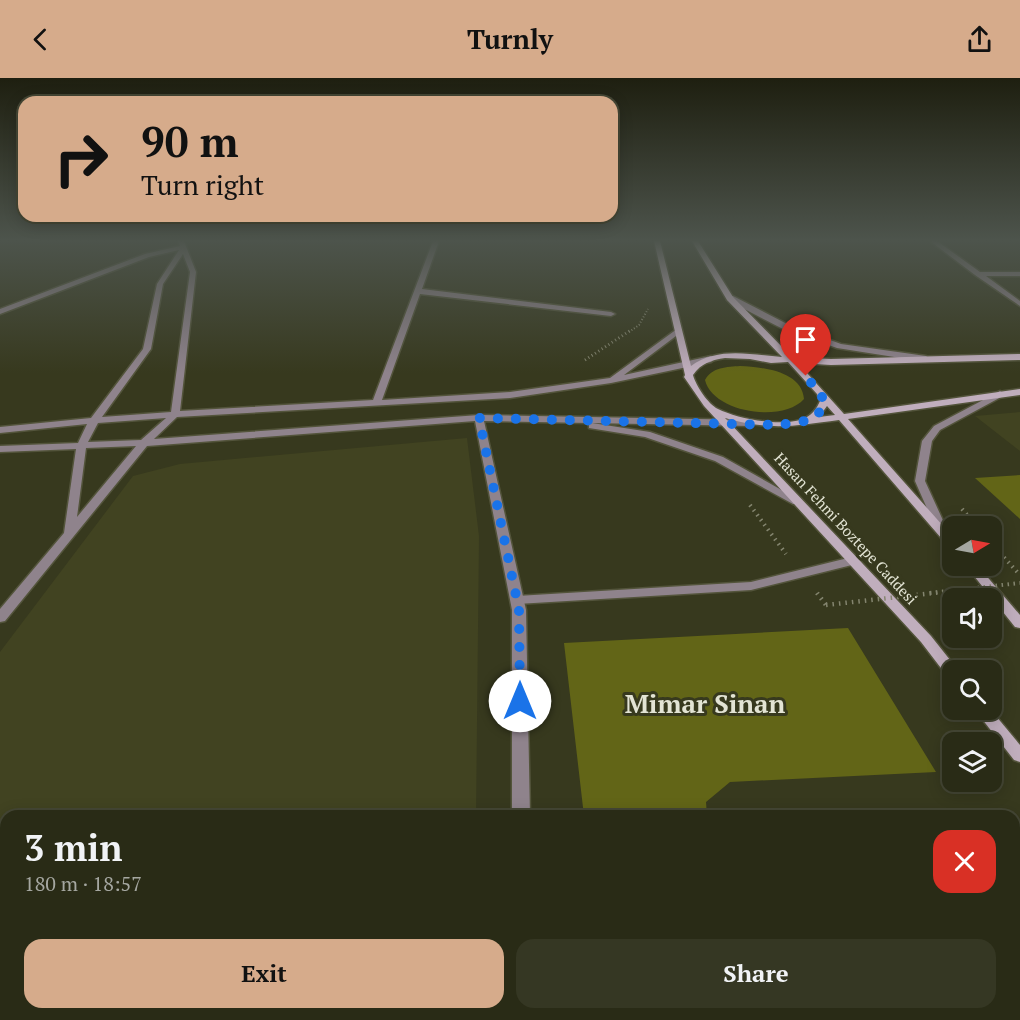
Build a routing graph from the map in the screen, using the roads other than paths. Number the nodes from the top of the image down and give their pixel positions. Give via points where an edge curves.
1 (70, 285) edge
2 (160, 285) edge
3 (191, 285) edge
4 (419, 285) edge
5 (667, 285) edge
6 (722, 285) edge
7 (993, 285) edge
8 (417, 291) junction
9 (730, 298) junction
10 (1020, 304) edge
11 (0, 312) edge
12 (611, 314) dead end
13 (677, 331) junction
14 (1020, 357) edge
15 (711, 358) joint
16 (764, 358) junction
17 (789, 360) junction
18 (942, 361) junction
19 (687, 371) junction
20 (806, 376) junction
21 (611, 380) junction
22 (819, 391) junction
23 (1020, 392) edge
24 (1000, 394) junction
25 (377, 401) junction
26 (712, 410) junction
27 (175, 414) junction
28 (842, 417) junction
29 (479, 418) junction
30 (531, 418) junction
31 (93, 421) junction
32 (724, 423) junction
33 (752, 423) junction
34 (797, 423) junction
35 (0, 430) edge
36 (144, 443) junction
37 (81, 446) junction
38 (0, 449) edge
39 (797, 502) junction
40 (940, 527) junction
41 (942, 530) edge
42 (68, 533) junction
43 (852, 561) junction
44 (980, 576) edge
45 (517, 600) junction
46 (0, 618) edge
47 (1020, 624) edge
48 (943, 660) edge
49 (990, 720) edge
50 (1020, 756) edge
51 (521, 810) edge

1 - 11 street
2 - 31 street via 147,349
3 - 27 street
4 - 8 street
5 - 13 main road, Hasan Fehmi Boztepe Caddesi
6 - 9 main road
7 - 10 street
8 - 12 street
8 - 25 street
9 - 17 main road
9 - 18 street via 786,327 840,346
13 - 19 main road, Hasan Fehmi Boztepe Caddesi
13 - 21 street
14 - 18 main road
15 - 16 main road
15 - 19 street
16 - 17 main road
16 - 20 main road
17 - 18 main road
17 - 20 main road
19 - 21 street
19 - 26 main road, Hasan Fehmi Boztepe Caddesi
20 - 22 main road
21 - 25 street via 510,395
22 - 28 main road
22 - 34 main road via 825,401 823,410 814,418
23 - 24 main road
24 - 28 main road
24 - 40 street via 937,428 927,441 920,481
25 - 27 street
26 - 32 main road, Hasan Fehmi Boztepe Caddesi
26 - 33 main road
27 - 31 street
27 - 36 street
28 - 34 main road
28 - 40 main road
29 - 30 street
29 - 36 street
29 - 45 street
30 - 32 street
30 - 39 street via 647,434 719,459
31 - 35 street
31 - 37 street
32 - 33 street
32 - 39 main road, Hasan Fehmi Boztepe Caddesi
33 - 34 main road
36 - 37 street
36 - 42 street
37 - 38 street
37 - 42 street
39 - 43 main road, Hasan Fehmi Boztepe Caddesi
40 - 41 main road
42 - 46 street
43 - 45 street via 751,586
43 - 48 main road, Hasan Fehmi Boztepe Caddesi
44 - 47 main road
45 - 51 street
49 - 50 main road

